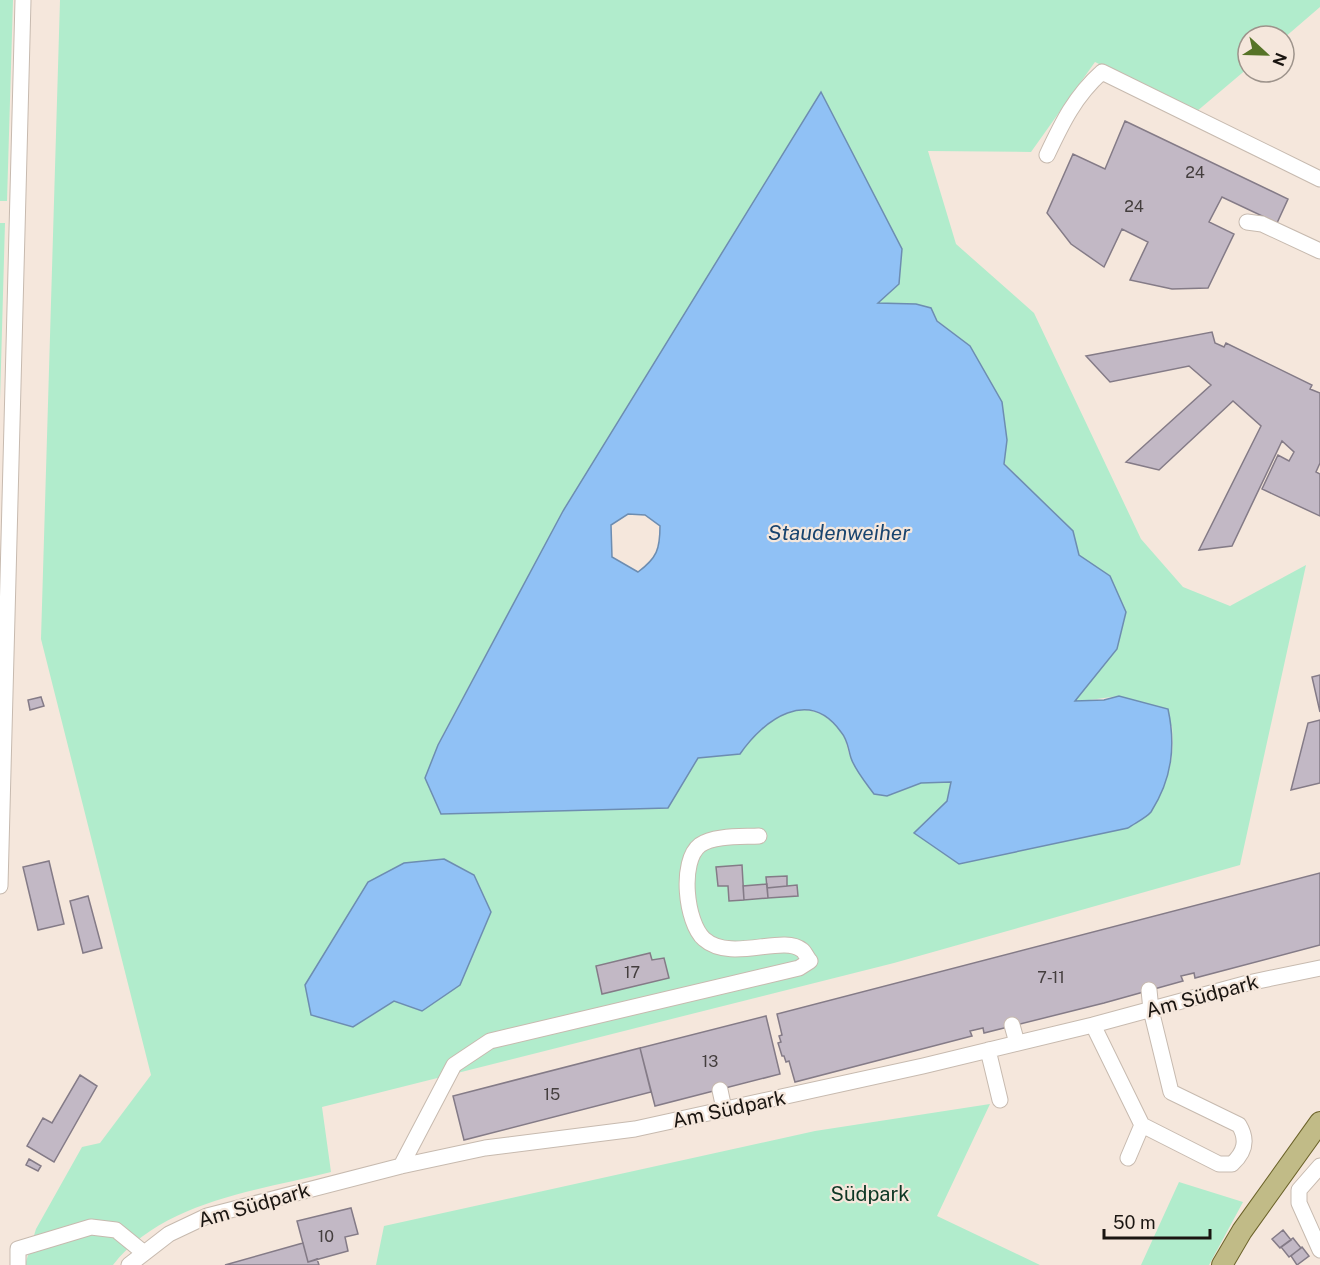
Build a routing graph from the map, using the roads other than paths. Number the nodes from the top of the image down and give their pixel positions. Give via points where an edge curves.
1 (23, 0) edge
2 (1047, 155) dead end
3 (1320, 179) edge
4 (1247, 222) dead end
5 (1320, 251) edge
6 (759, 836) dead end
7 (0, 886) edge
8 (1320, 968) edge
9 (1149, 990) dead end
10 (1151, 1010) junction
11 (1012, 1025) dead end
12 (1093, 1025) junction
13 (1017, 1043) junction
14 (988, 1050) junction
15 (720, 1090) dead end
16 (1000, 1100) dead end
17 (724, 1109) junction
18 (1320, 1122) edge
19 (1142, 1125) junction
20 (1128, 1158) dead end
21 (401, 1166) junction
22 (1320, 1166) edge
23 (1320, 1250) edge
24 (143, 1252) junction
25 (18, 1257) edge
26 (129, 1265) edge
27 (1222, 1265) edge

1 - 7 street
2 - 3 street via 1067,111 1082,89 1102,72
4 - 5 street via 1262,224
6 - 21 street via 714,840 700,845 692,856 687,879 694,926 702,938 721,947 745,950 789,945 801,949 810,961 800,968 490,1041 454,1065
8 - 10 street, Am Südpark
9 - 10 street
10 - 12 street, Am Südpark
10 - 19 street via 1171,1092 1239,1125 1245,1144 1232,1164 1219,1164
11 - 13 street
12 - 13 street, Am Südpark
12 - 19 street
13 - 14 street, Am Südpark
14 - 16 street
14 - 17 street, Am Südpark
15 - 17 street
17 - 21 street, Am Südpark via 635,1129 485,1148
18 - 27 main road
19 - 20 street
21 - 24 street, Am Südpark via 207,1216
22 - 23 street via 1299,1190 1299,1203
24 - 25 street via 116,1230 91,1227 40,1243
24 - 26 street, Am Südpark

